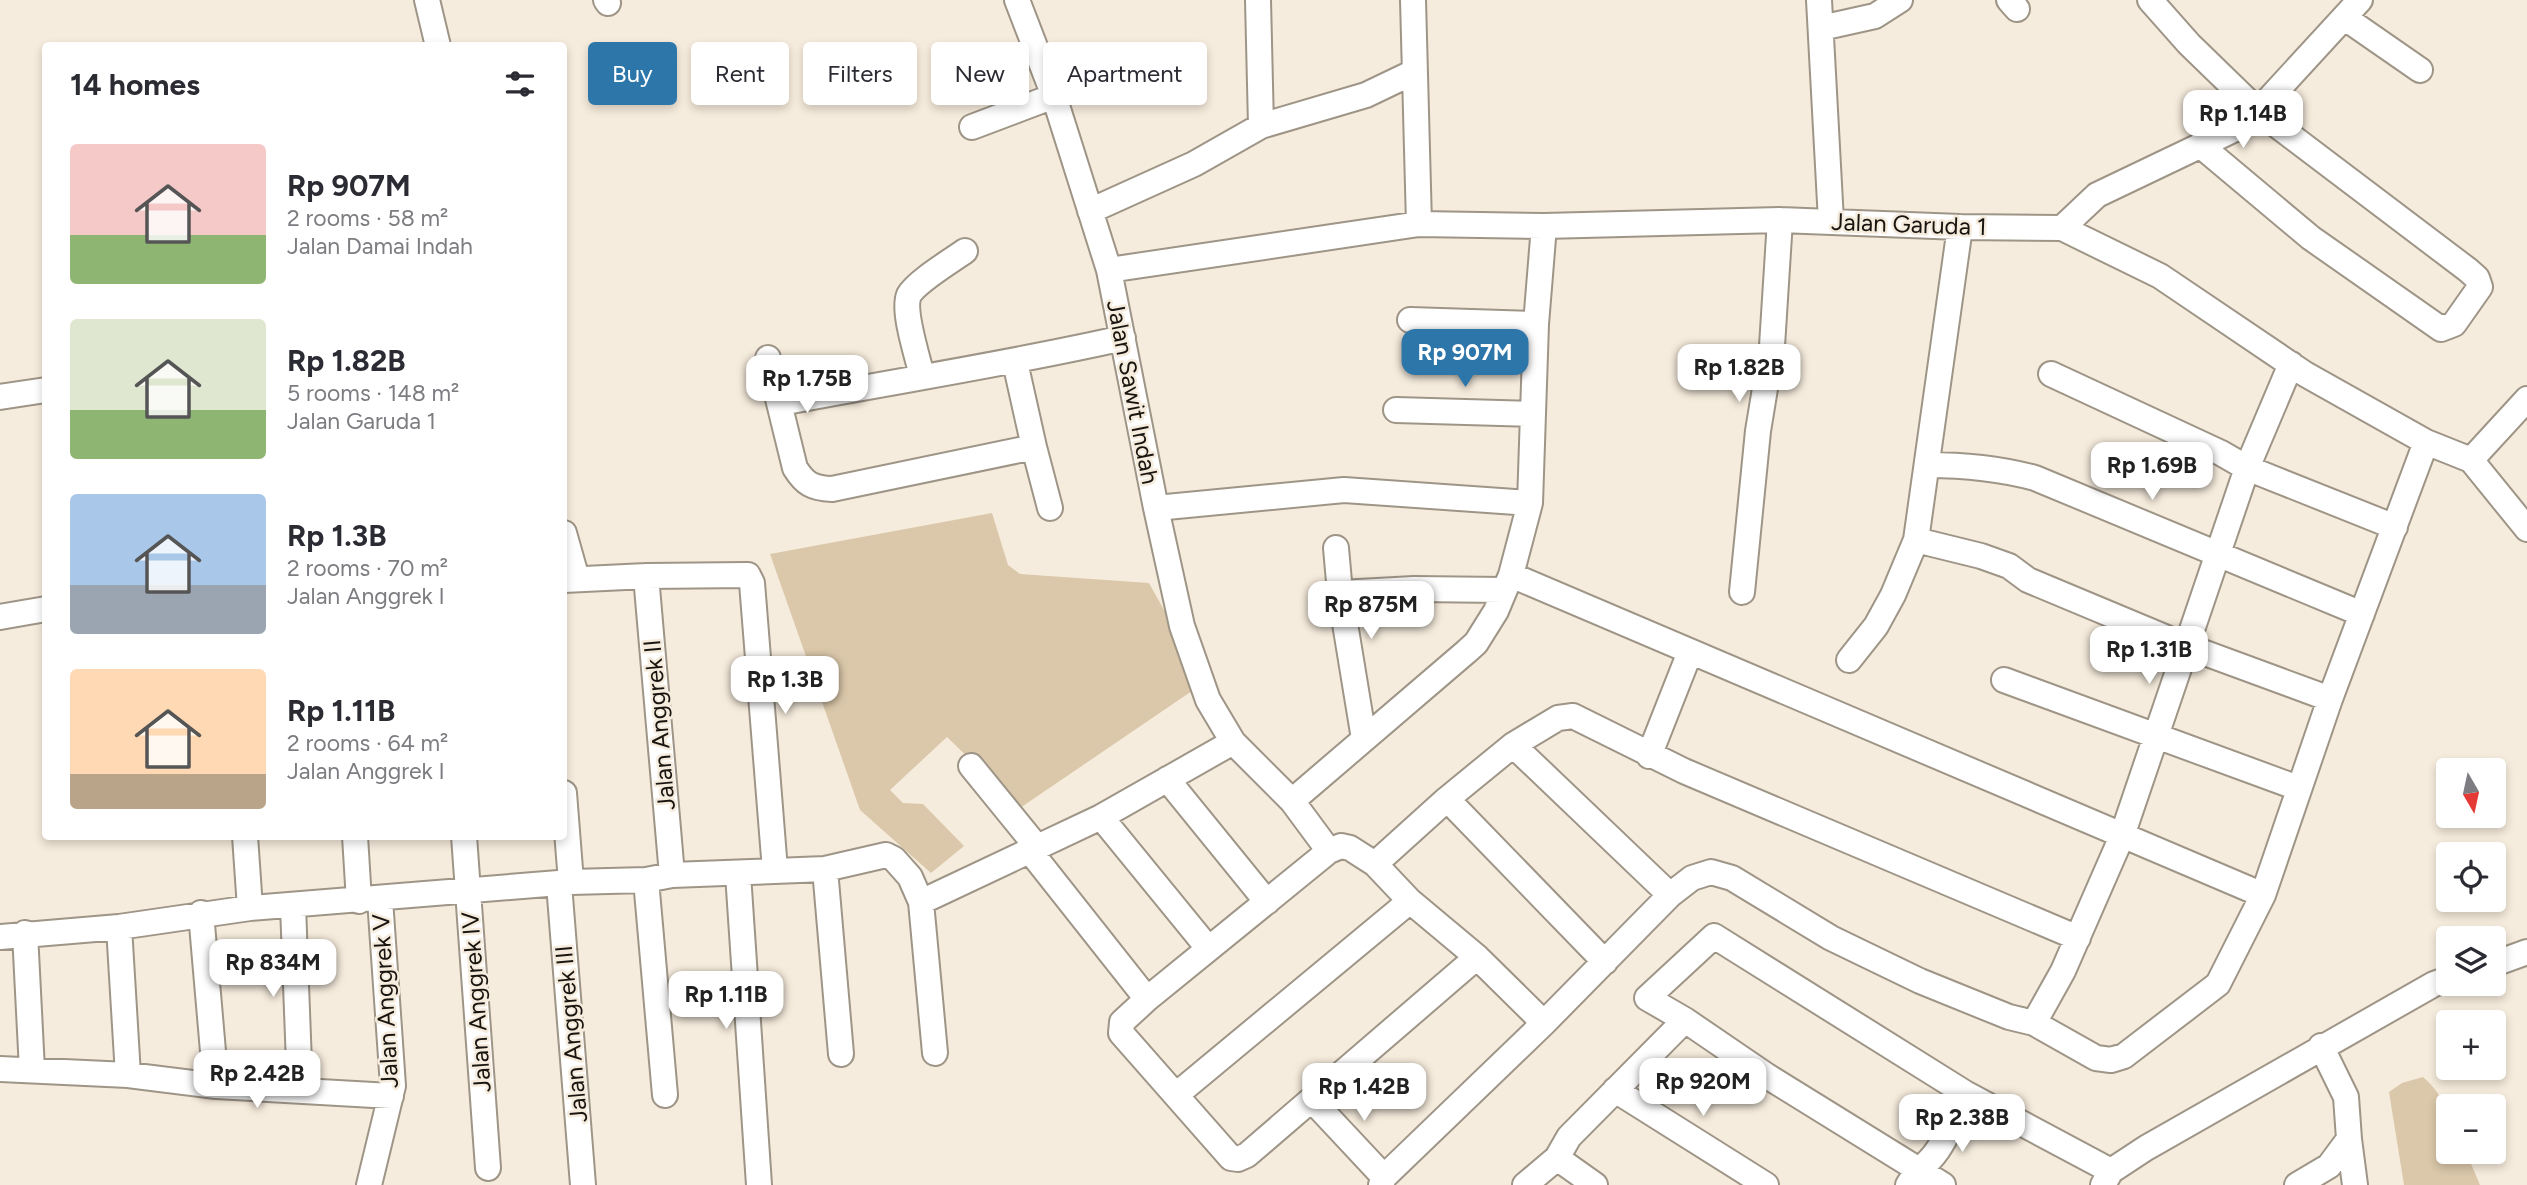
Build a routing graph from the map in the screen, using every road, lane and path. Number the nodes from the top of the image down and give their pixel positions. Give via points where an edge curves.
1 (426, 0) edge
2 (1017, 0) edge
3 (1258, 0) edge
4 (1413, 0) edge
5 (1819, 0) edge
6 (1900, 0) edge
7 (2150, 0) edge
8 (2349, 7) edge
9 (1821, 28) junction
10 (437, 42) edge
11 (1043, 66) edge
12 (2420, 70) dead end
13 (1414, 72) junction
14 (1043, 100) edge
15 (1058, 105) edge
16 (2258, 111) junction
17 (1261, 126) junction
18 (972, 127) dead end
19 (2200, 145) junction
20 (1090, 211) junction
21 (1780, 220) junction
22 (1831, 221) junction
23 (1419, 224) junction
24 (1544, 226) junction
25 (1961, 227) junction
26 (2062, 228) junction
27 (965, 251) dead end
28 (1110, 270) junction
29 (1410, 320) dead end
30 (1536, 324) junction
31 (1123, 338) junction
32 (768, 358) dead end
33 (1015, 362) junction
34 (2291, 364) junction
35 (2051, 374) dead end
36 (922, 376) junction
37 (42, 391) edge
38 (0, 397) edge
39 (2527, 400) edge
40 (781, 403) junction
41 (1396, 410) dead end
42 (1532, 414) junction
43 (2426, 442) junction
44 (1034, 447) junction
45 (2471, 460) junction
46 (1927, 465) junction
47 (2247, 468) junction
48 (1530, 503) junction
49 (1050, 508) dead end
50 (1156, 508) junction
51 (2395, 527) junction
52 (2527, 530) edge
53 (1916, 540) junction
54 (1336, 548) dead end
55 (2220, 555) junction
56 (567, 556) edge
57 (646, 576) junction
58 (570, 579) edge
59 (1507, 582) junction
60 (1742, 592) dead end
61 (1340, 593) junction
62 (42, 610) edge
63 (2362, 614) junction
64 (0, 617) edge
65 (2186, 646) junction
66 (1690, 652) junction
67 (1849, 660) dead end
68 (2004, 680) dead end
69 (2330, 699) junction
70 (2157, 737) junction
71 (1364, 739) junction
72 (1233, 742) junction
73 (1513, 746) junction
74 (1649, 755) junction
75 (971, 766) dead end
76 (1167, 779) junction
77 (2298, 788) junction
78 (1447, 799) junction
79 (1292, 801) junction
80 (1101, 817) junction
81 (2122, 836) junction
82 (245, 840) edge
83 (356, 840) edge
84 (464, 840) edge
85 (565, 840) edge
86 (1034, 849) junction
87 (1329, 850) junction
88 (1376, 864) junction
89 (825, 869) junction
90 (775, 870) junction
91 (738, 874) junction
92 (672, 875) junction
93 (646, 880) junction
94 (565, 883) junction
95 (468, 891) junction
96 (1670, 895) junction
97 (2263, 895) junction
98 (931, 898) junction
99 (370, 900) junction
100 (1410, 901) junction
101 (1266, 902) junction
102 (293, 906) junction
103 (250, 908) junction
104 (201, 913) junction
105 (119, 928) junction
106 (25, 933) junction
107 (0, 937) edge
108 (2077, 938) junction
109 (1208, 948) junction
110 (2527, 952) edge
111 (1477, 957) junction
112 (2506, 960) edge
113 (1605, 962) junction
114 (2436, 983) edge
115 (1147, 999) junction
116 (1685, 1020) junction
117 (1544, 1023) junction
118 (2034, 1023) junction
119 (2321, 1046) junction
120 (935, 1053) dead end
121 (841, 1054) dead end
122 (0, 1069) edge
123 (32, 1070) junction
124 (128, 1075) junction
125 (216, 1086) junction
126 (300, 1090) junction
127 (1615, 1090) junction
128 (1965, 1093) junction
129 (665, 1095) dead end
130 (1176, 1095) junction
131 (391, 1096) junction
132 (1312, 1100) junction
133 (2349, 1139) junction
134 (1557, 1158) junction
135 (488, 1168) dead end
136 (1913, 1177) edge
137 (2107, 1178) edge
138 (1382, 1181) edge
139 (369, 1185) edge
140 (583, 1185) edge
141 (759, 1185) edge
142 (1525, 1185) edge
143 (1595, 1185) edge
144 (1766, 1185) edge
145 (1943, 1185) edge
146 (2297, 1185) edge
147 (2355, 1185) edge

1 - 10 street
2 - 11 street, Jalan Sawit Indah
3 - 17 street
4 - 13 street
5 - 9 street
6 - 9 street via 1875,16
7 - 16 street
8 - 12 street
8 - 16 street
9 - 22 street
13 - 17 street via 1366,95
13 - 23 street
14 - 18 street
15 - 20 street, Jalan Sawit Indah
16 - 19 street via 2233,130
16 - 19 street via 2477,278 2480,287 2454,324 2441,329 2311,238
17 - 20 street via 1194,164
19 - 26 street via 2097,195
20 - 28 street, Jalan Sawit Indah
21 - 22 street, Jalan Garuda 1
21 - 24 street, Jalan Garuda 1
21 - 60 street via 1772,345 1758,431
22 - 25 street, Jalan Garuda 1
23 - 24 street, Jalan Garuda 1
23 - 28 street, Jalan Garuda 1
24 - 30 street
25 - 26 street, Jalan Garuda 1
25 - 46 street
26 - 34 street, Jalan Garuda 1 via 2160,276
27 - 36 street via 909,297
28 - 31 street, Jalan Sawit Indah
29 - 30 street
30 - 42 street
31 - 33 street
31 - 50 street, Jalan Sawit Indah
32 - 40 street
33 - 36 street
33 - 44 street
34 - 43 street, Jalan Garuda 1
34 - 47 street
35 - 47 street
36 - 40 street
37 - 38 street
39 - 45 street
40 - 44 street via 795,468 805,483 817,489
41 - 42 street
42 - 48 street
43 - 45 street, Jalan Garuda 1
43 - 51 street
44 - 49 street
45 - 52 street, Jalan Garuda 1
46 - 53 street
46 - 55 street via 2006,470 2035,478
47 - 51 street
47 - 55 street
48 - 50 street, Jalan Sawit Indah via 1344,490
48 - 59 street
50 - 72 street via 1182,626 1208,699
51 - 63 street
53 - 65 street via 2009,566 2028,580
53 - 67 street via 1894,595
54 - 61 street
55 - 63 street
55 - 65 street
56 - 58 street
57 - 58 street
57 - 90 street via 748,575 752,583
57 - 92 street, Jalan Anggrek II
59 - 61 street
59 - 66 street
59 - 71 street via 1476,643
61 - 71 street
62 - 64 street
63 - 69 street
65 - 69 street
65 - 70 street
66 - 74 street
66 - 81 street
68 - 70 street
69 - 77 street
70 - 77 street
70 - 81 street
71 - 79 street
72 - 76 street
72 - 79 street
73 - 74 street via 1558,718 1573,716
73 - 78 street
73 - 96 street
74 - 108 street
75 - 86 street
76 - 80 street
76 - 101 street
77 - 97 street
78 - 88 street
78 - 113 street
79 - 87 street
80 - 86 street
80 - 109 street
81 - 97 street
81 - 108 street
82 - 103 street
83 - 99 street, Jalan Anggrek V
84 - 95 street, Jalan Anggrek IV
85 - 94 street, Jalan Anggrek III
86 - 98 street
86 - 115 street
87 - 88 street via 1350,848
87 - 101 street
88 - 100 street
89 - 90 street
89 - 98 street via 891,857
89 - 121 street
90 - 91 street
91 - 92 street
91 - 141 street
92 - 93 street
93 - 94 street
93 - 129 street
94 - 95 street
94 - 140 street, Jalan Anggrek III
95 - 99 street
95 - 135 street, Jalan Anggrek IV
96 - 113 street
96 - 118 street via 1692,878 1711,872 1732,878 1831,938 1920,981
97 - 118 street via 2218,984 2124,1056 2096,1058
98 - 120 street
99 - 102 street
99 - 131 street, Jalan Anggrek V
100 - 111 street
100 - 130 street
101 - 109 street
102 - 103 street
102 - 126 street
103 - 104 street
104 - 105 street
104 - 125 street
105 - 106 street
105 - 124 street
106 - 107 street
106 - 123 street
108 - 118 street
109 - 115 street
110 - 112 street
111 - 117 street
111 - 132 street
113 - 117 street
114 - 119 street
115 - 130 street via 1122,1022 1121,1033
116 - 127 street
116 - 128 street via 1647,998 1714,936
116 - 136 street
117 - 138 street
119 - 133 street via 2346,1097
119 - 137 street
122 - 123 street
123 - 124 street
124 - 125 street
125 - 126 street
126 - 131 street
127 - 134 street via 1569,1137
127 - 144 street
128 - 136 street via 1933,1156
128 - 137 street
130 - 132 street via 1231,1158 1238,1159
131 - 139 street, Jalan Anggrek V
132 - 138 street
133 - 146 street via 2329,1166
133 - 147 street
134 - 142 street
134 - 143 street
136 - 145 street

